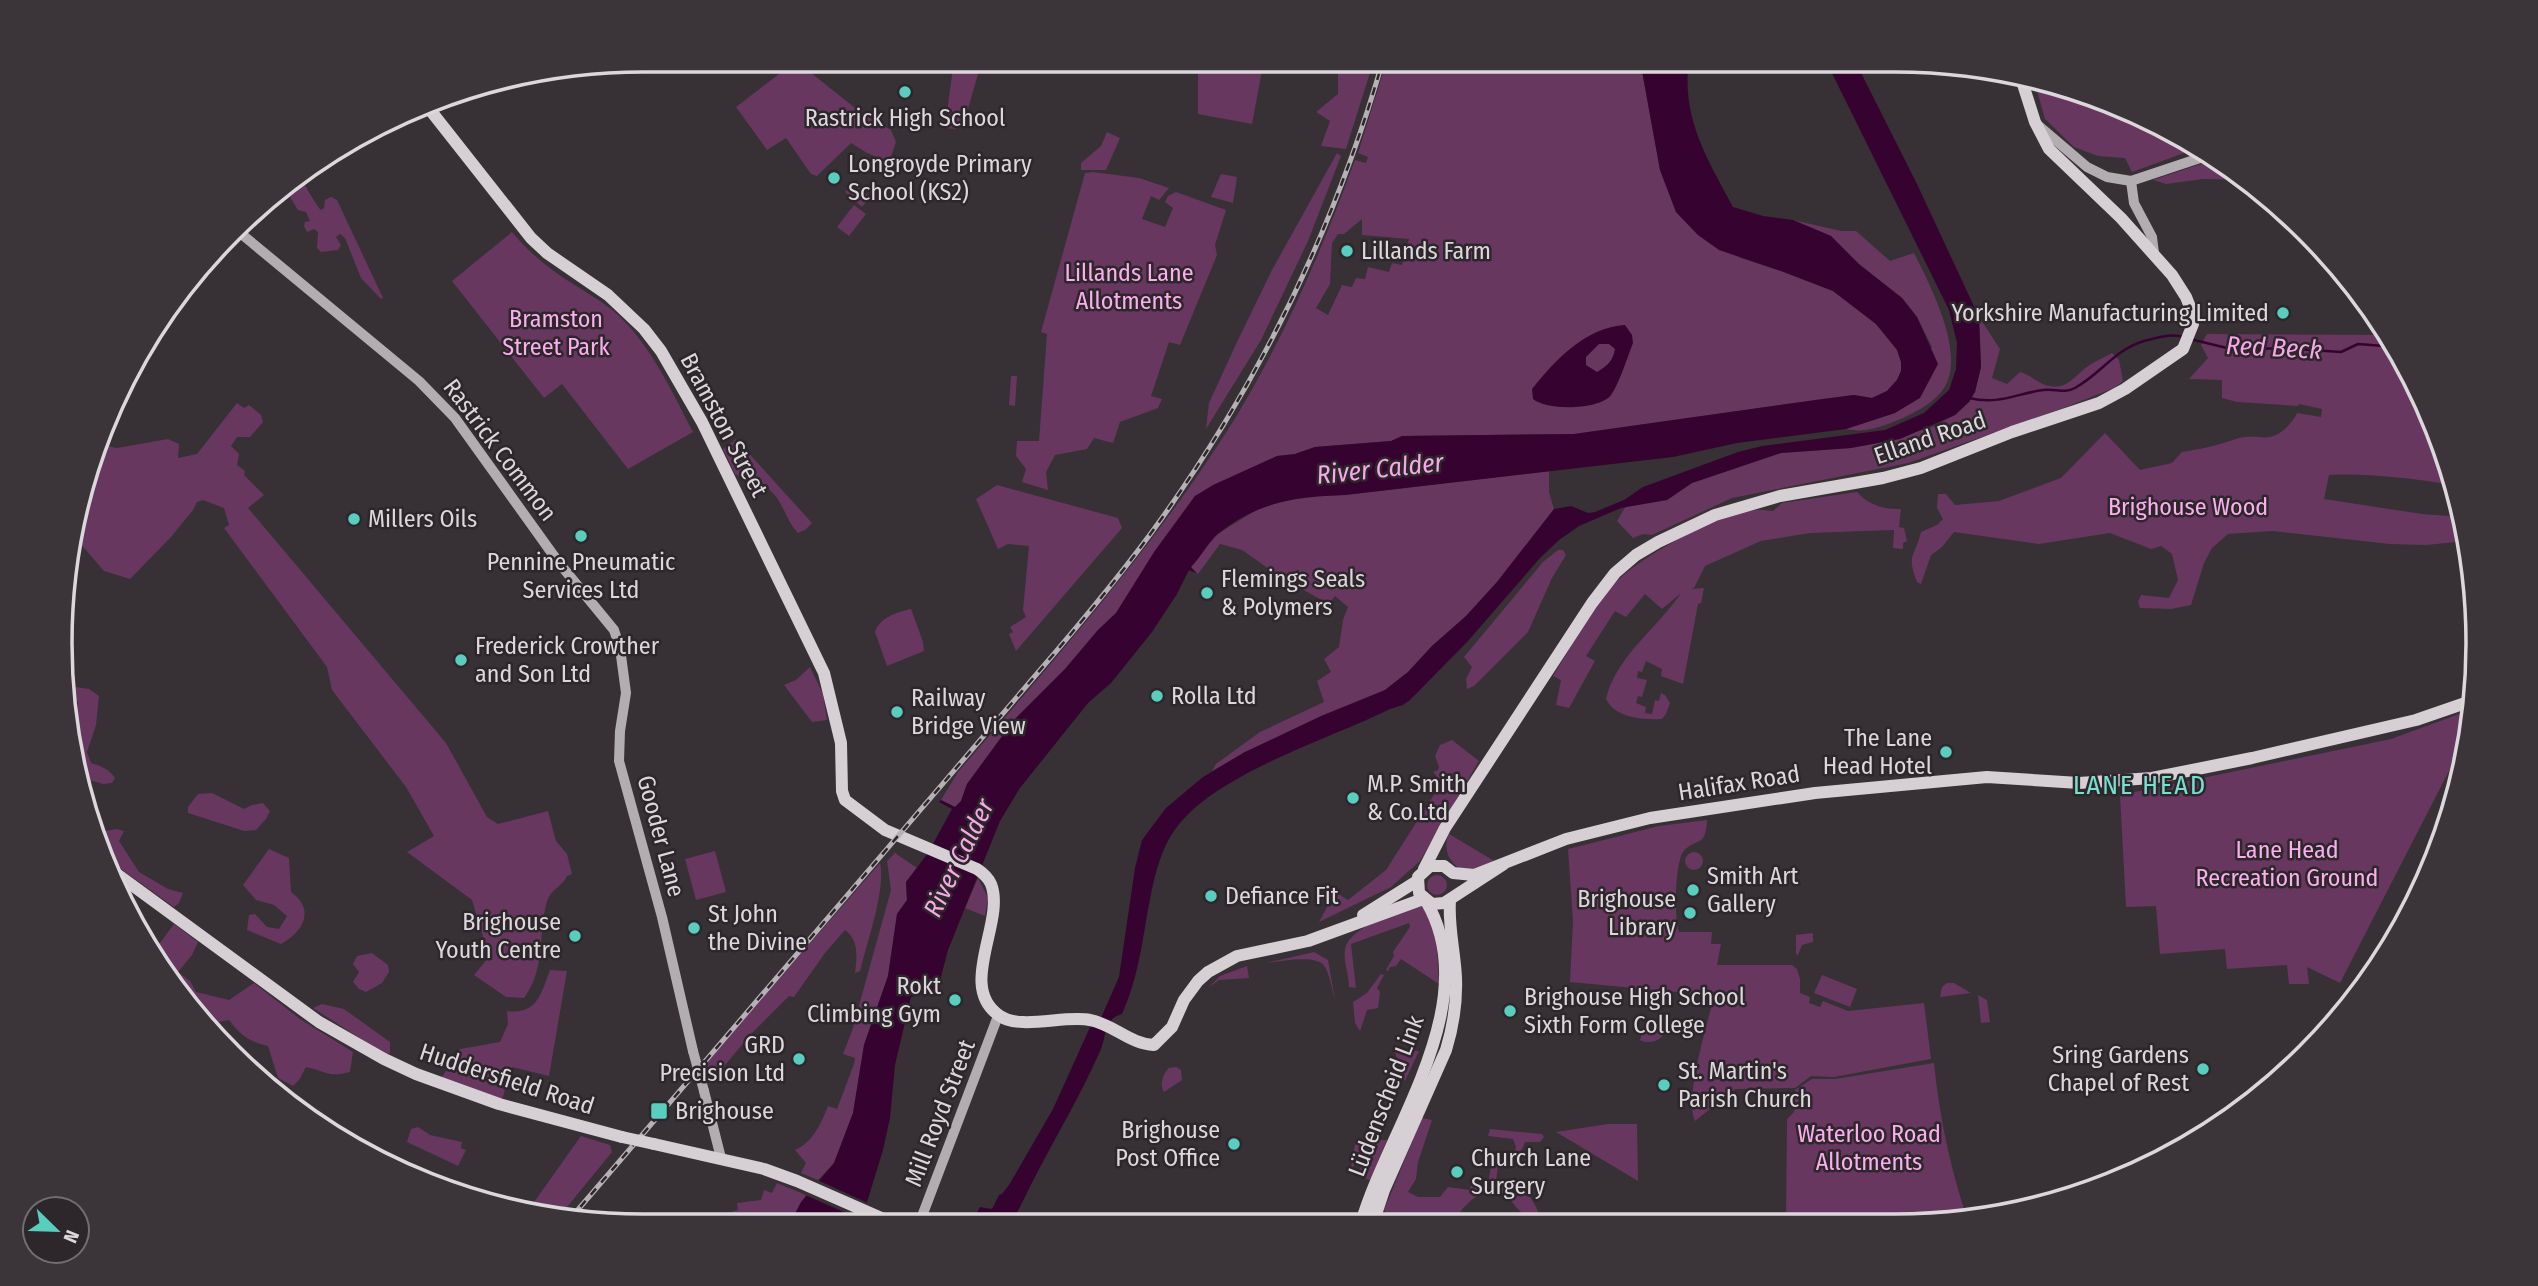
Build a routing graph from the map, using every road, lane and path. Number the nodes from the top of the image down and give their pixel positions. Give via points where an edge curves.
1 (2024, 87) edge
2 (432, 112) edge
3 (2035, 122) junction
4 (2198, 159) edge
5 (2131, 181) junction
6 (243, 235) edge
7 (2154, 253) junction
8 (614, 630) joint
9 (2462, 704) edge
10 (1445, 828) junction
11 (1504, 863) junction
12 (1424, 869) junction
13 (1448, 869) junction
14 (123, 878) edge
15 (1417, 881) junction
16 (1451, 899) junction
17 (1424, 900) junction
18 (1329, 933) junction
19 (998, 1016) junction
20 (721, 1158) junction
21 (872, 1214) edge
22 (923, 1214) edge
23 (1364, 1214) edge
24 (1376, 1214) edge

1 - 3 main road, Elland Road
2 - 19 main road, Bramston Street via 531,237 618,304 644,329 671,368 824,673 841,743 845,800 877,825 977,869 992,886 982,985 987,1003
3 - 5 street via 2087,167
3 - 7 main road, Elland Road via 2055,156
4 - 5 street
5 - 7 street via 2134,203 2152,237
6 - 8 street, Rastrick Common via 438,399
7 - 10 main road, Elland Road via 2186,297 2193,318 2190,338 2175,357 2090,407 1900,475 1729,509 1647,548 1620,569 1598,595
8 - 20 street, Gooder Lane, bridge via 626,693 620,761
9 - 11 main road, Halifax Road via 2416,720 2152,778 2079,783 1987,777 1815,793 1650,818 1566,839
10 - 12 main road, Elland Road
10 - 13 main road via 1442,851
11 - 13 main road, Halifax Road via 1474,875
11 - 16 main road, Halifax Road
12 - 13 main road, Halifax Road
12 - 15 main road
13 - 16 main road via 1457,885
14 - 20 main road, Huddersfield Road, bridge via 319,1022 383,1059 499,1104
15 - 17 main road
15 - 18 main road
16 - 17 main road via 1438,905
16 - 24 main road, Lüdenscheid Link via 1456,997 1451,1032
17 - 18 main road
17 - 23 main road, Lüdenscheid Link via 1435,916 1443,957 1439,1024
18 - 19 main road via 1237,956 1208,972 1184,1000 1172,1027 1154,1045 1084,1019 1013,1021
19 - 22 street, Mill Royd Street
20 - 21 main road, Huddersfield Road via 797,1181

